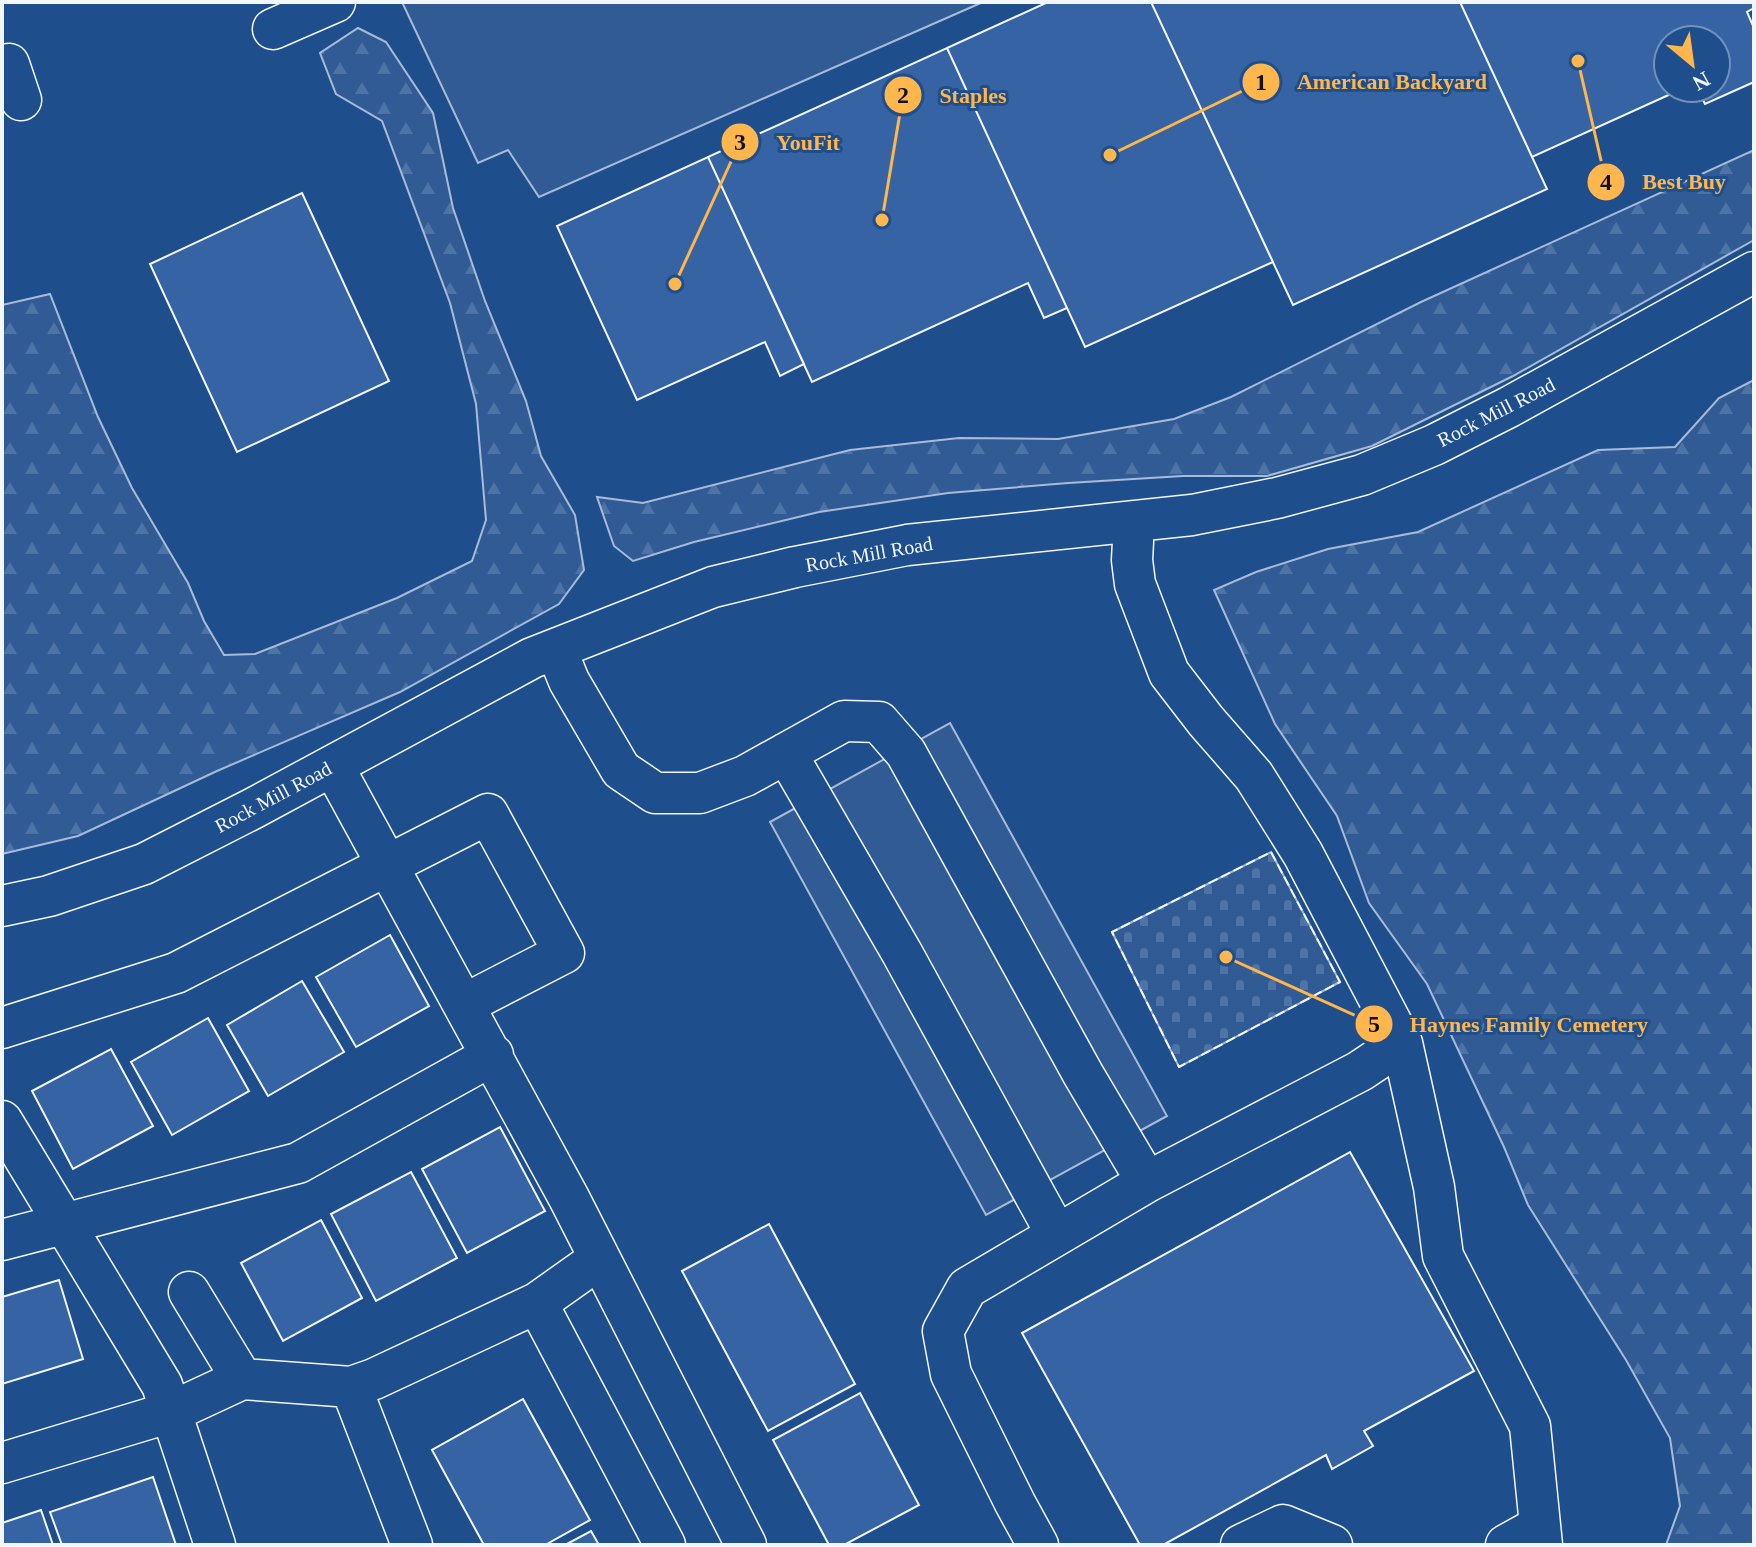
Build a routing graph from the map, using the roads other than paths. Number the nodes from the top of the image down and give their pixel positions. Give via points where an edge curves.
1 (335, 2) edge
2 (273, 29) dead end
3 (1754, 272) edge
4 (1134, 523) junction
5 (556, 649) junction
6 (786, 753) junction
7 (333, 766) junction
8 (388, 865) junction
9 (2, 906) edge
10 (465, 1004) junction
11 (2, 1028) edge
12 (1402, 1043) junction
13 (493, 1055) junction
14 (2, 1121) edge
15 (1147, 1182) junction
16 (62, 1223) junction
17 (1057, 1235) junction
18 (2, 1240) edge
19 (599, 1259) junction
20 (189, 1292) dead end
21 (537, 1303) junction
22 (242, 1379) junction
23 (351, 1387) junction
24 (171, 1412) junction
25 (2, 1463) edge
26 (1541, 1535) edge
27 (215, 1545) edge
28 (412, 1545) edge
29 (665, 1545) edge
30 (746, 1545) edge
31 (1038, 1545) edge
32 (1241, 1545) edge
33 (1332, 1545) edge
34 (1506, 1545) edge

1 - 2 street
3 - 4 street, Rock Mill Road via 1509,407 1362,475 1277,498
4 - 5 street, Rock Mill Road via 907,545 795,567 713,587
4 - 12 street via 1135,584 1169,673 1254,776 1295,841
5 - 6 street via 621,770 655,793 700,793
5 - 7 street, Rock Mill Road
6 - 15 street via 844,721 879,722 906,753
6 - 17 street
7 - 8 street
7 - 9 street, Rock Mill Road via 144,864
8 - 10 street
8 - 10 street via 488,814 564,953
8 - 11 street via 176,973
10 - 13 street
12 - 15 street via 1360,1071
12 - 26 street via 1434,1187 1443,1256 1530,1426
13 - 16 street via 298,1163
13 - 19 street
14 - 16 street
15 - 17 street
16 - 18 street
16 - 24 street via 162,1385
17 - 31 street via 967,1288 943,1331 951,1374
19 - 21 street
19 - 30 street
20 - 22 street
21 - 23 street
21 - 29 street
22 - 23 street
22 - 24 street
23 - 28 street
24 - 25 street
24 - 27 street
26 - 34 street
32 - 33 street via 1283,1525

